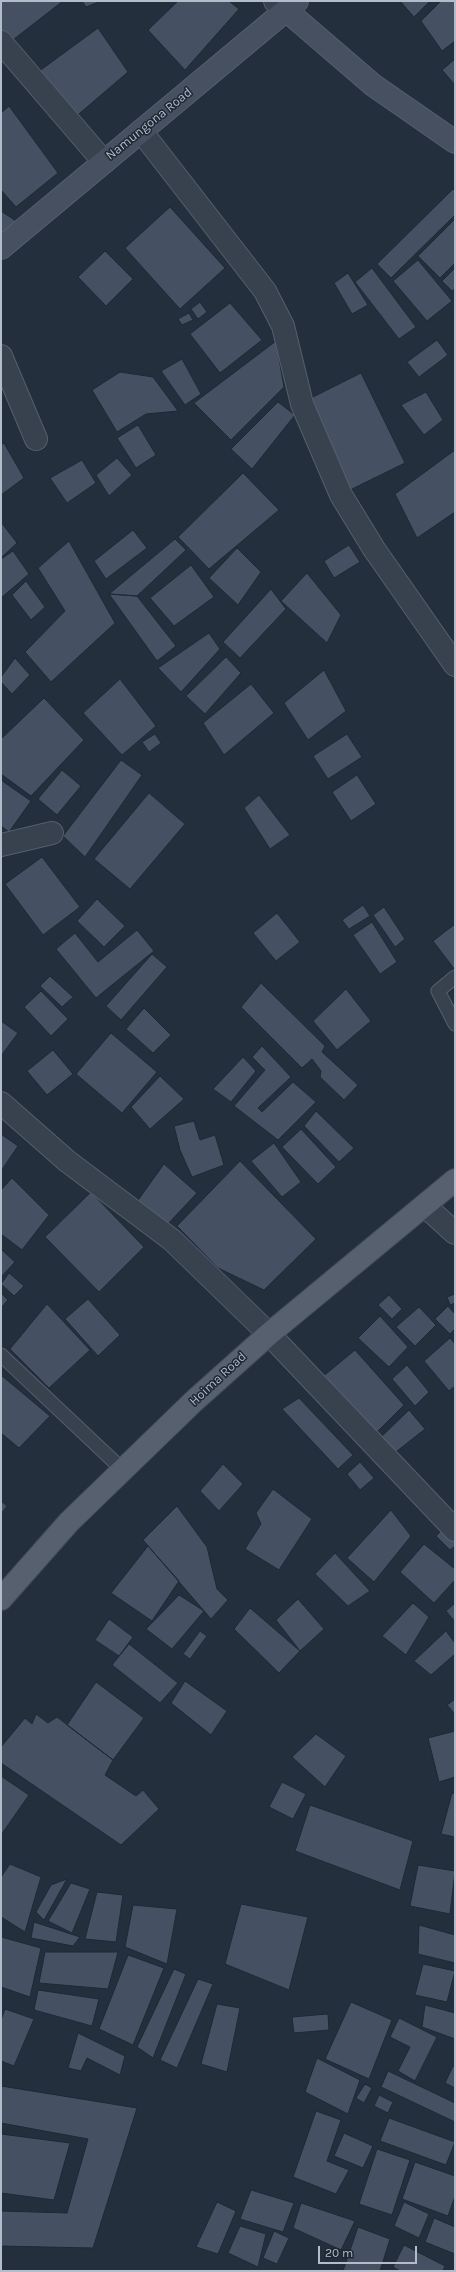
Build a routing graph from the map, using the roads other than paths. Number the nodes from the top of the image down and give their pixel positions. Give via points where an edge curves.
1 (287, 4) edge
2 (1, 42) edge
3 (141, 132) junction
4 (455, 142) edge
5 (104, 162) junction
6 (1, 248) edge
7 (1, 356) edge
8 (36, 439) dead end
9 (455, 665) edge
10 (52, 833) dead end
11 (1, 845) edge
12 (455, 977) edge
13 (455, 1024) edge
14 (1, 1103) edge
15 (455, 1180) edge
16 (425, 1206) junction
17 (455, 1233) edge
18 (269, 1334) junction
19 (1, 1355) edge
20 (123, 1470) junction
21 (455, 1530) edge
22 (1, 1599) edge

1 - 3 street, Namungona Road
1 - 4 street via 373,85
2 - 5 street
3 - 5 street, Namungona Road
3 - 9 street via 265,291 283,326 302,404 341,495 374,549
5 - 6 street, Namungona Road
7 - 8 street
10 - 11 street
12 - 13 lane via 438,991
14 - 18 street via 67,1161 172,1240
15 - 16 main road, Hoima Road
16 - 17 street
16 - 18 main road, Hoima Road
18 - 20 main road, Hoima Road via 194,1401
18 - 21 street
19 - 20 lane
20 - 22 main road, Hoima Road via 69,1522

